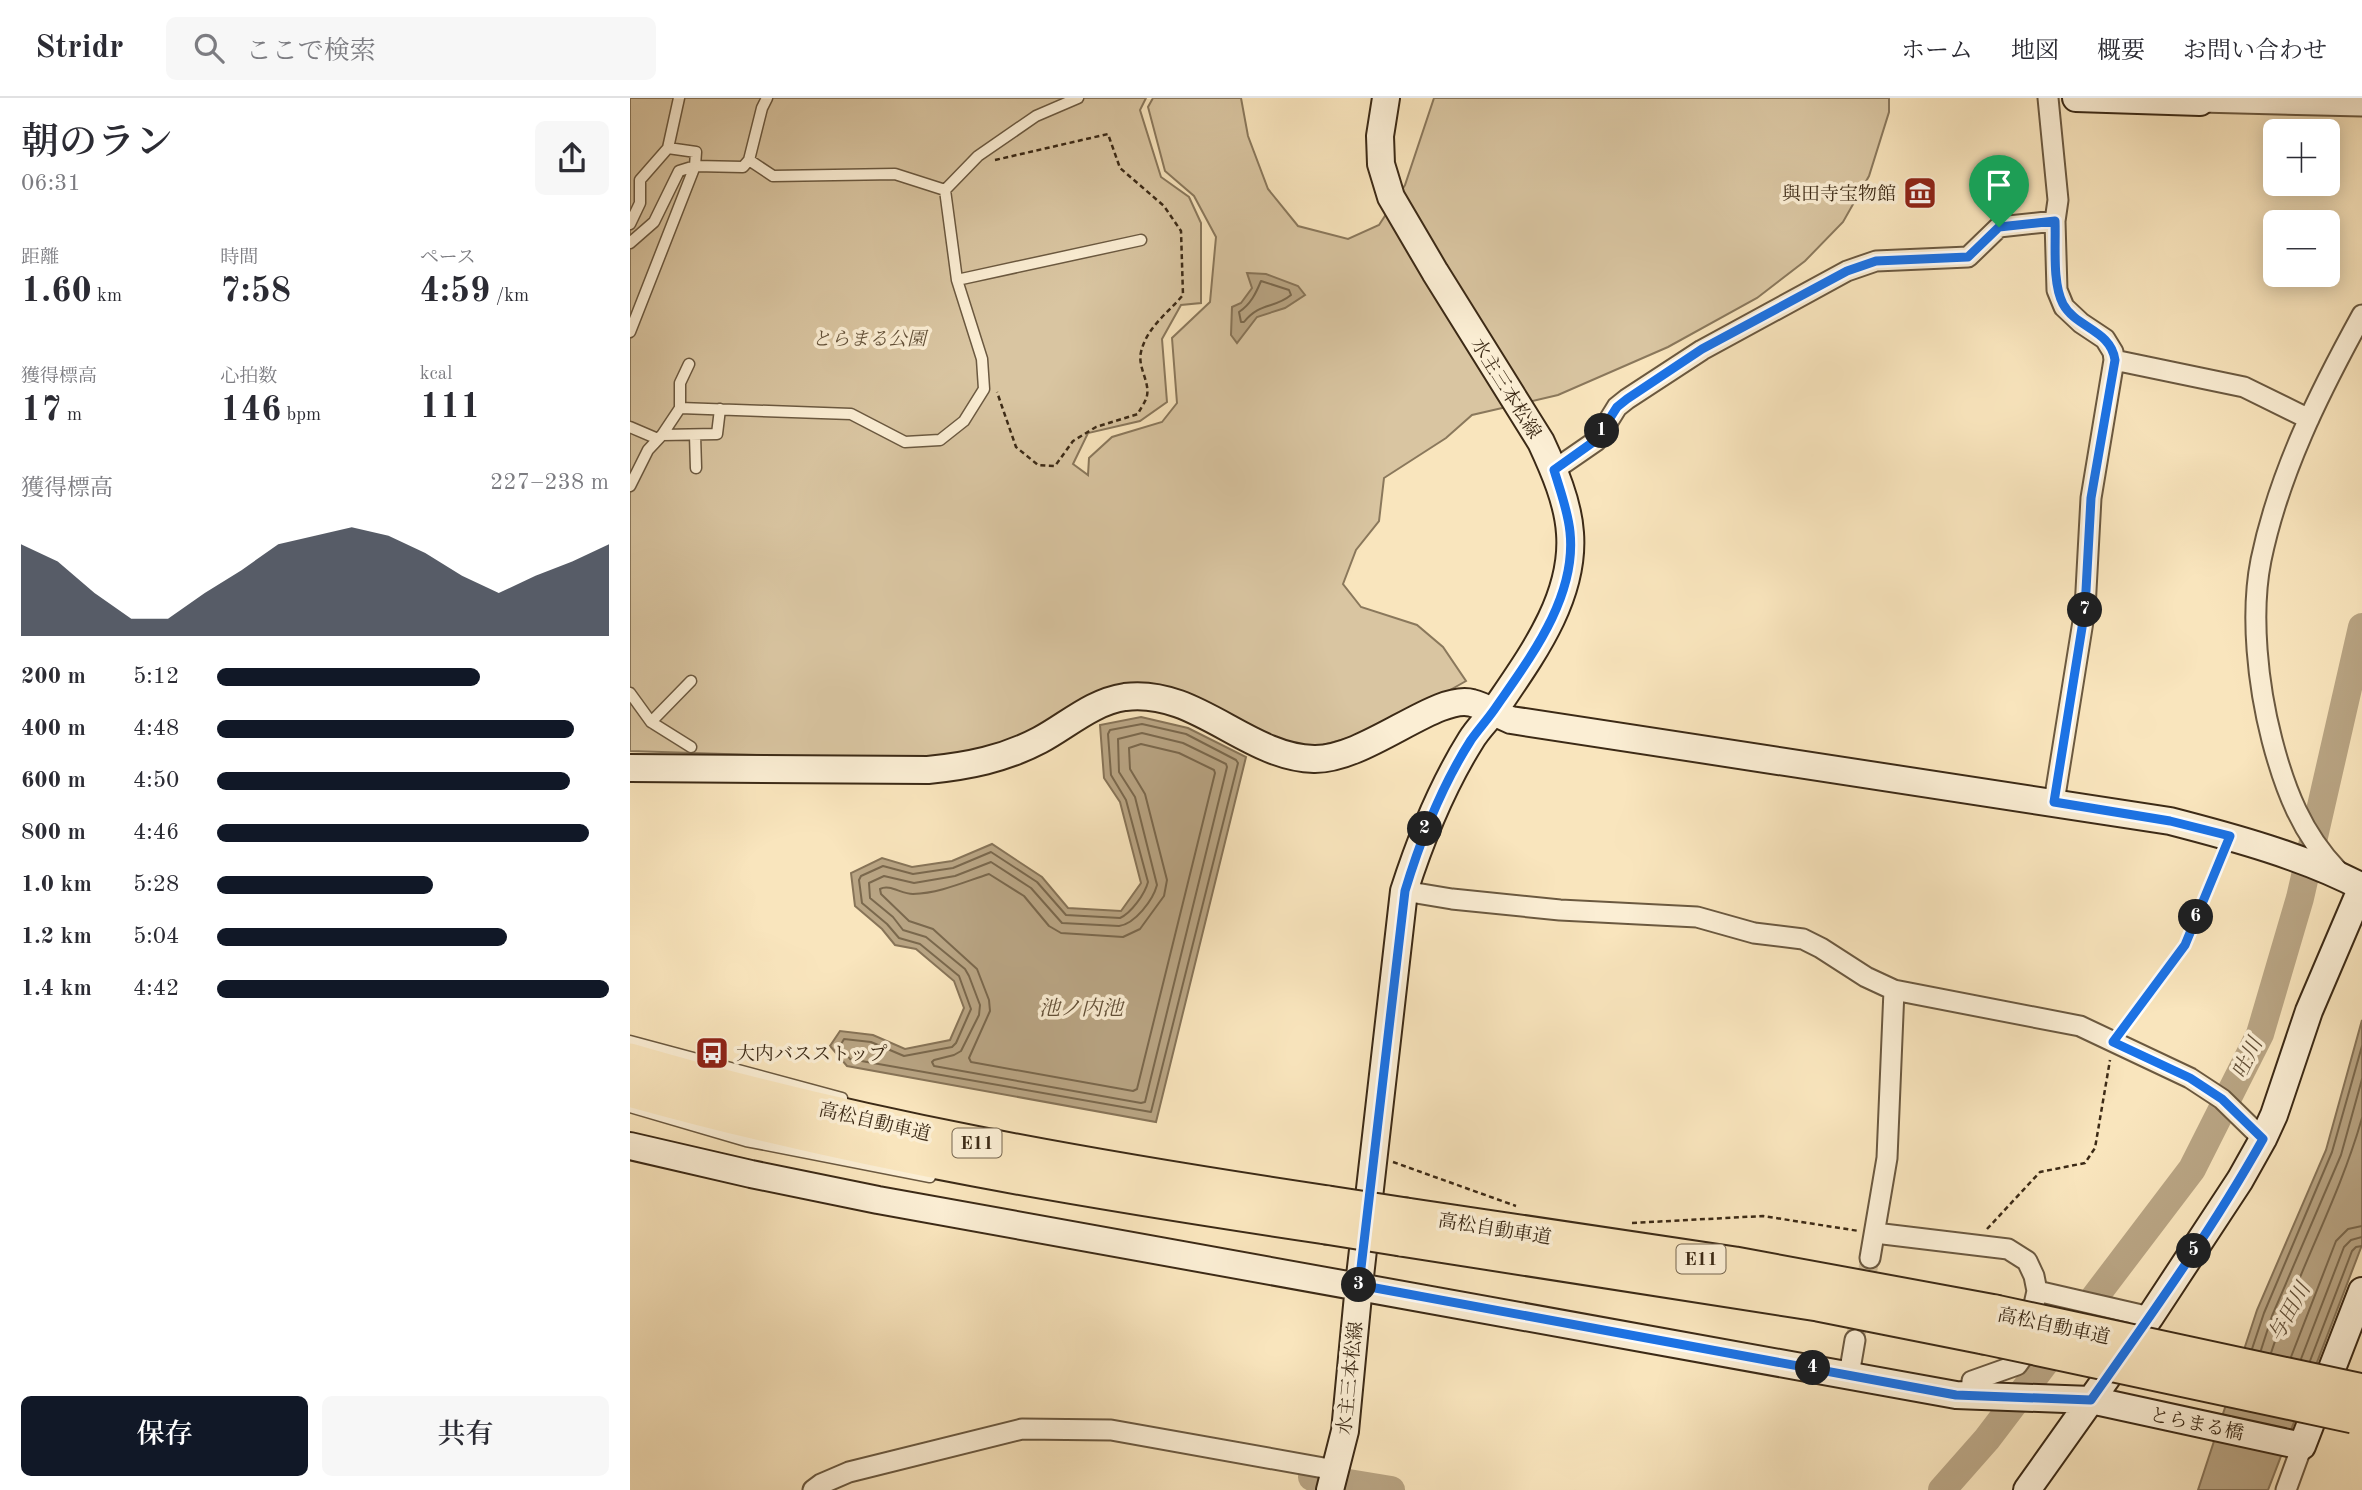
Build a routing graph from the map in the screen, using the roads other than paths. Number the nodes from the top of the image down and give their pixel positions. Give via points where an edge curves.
1 (679, 98) edge
2 (767, 98) edge
3 (1078, 98) edge
4 (1386, 98) edge
5 (2048, 98) edge
6 (2076, 98) edge
7 (2200, 102) joint
8 (2362, 106) edge
9 (668, 148) junction
10 (748, 160) junction
11 (695, 166) junction
12 (945, 190) junction
13 (2055, 221) junction
14 (630, 224) edge
15 (1141, 240) dead end
16 (630, 243) edge
17 (957, 280) junction
18 (2362, 315) edge
19 (630, 332) edge
20 (2115, 360) junction
21 (688, 364) dead end
22 (680, 408) junction
23 (720, 409) junction
24 (2309, 419) junction
25 (630, 427) edge
26 (695, 435) junction
27 (660, 437) junction
28 (696, 468) dead end
29 (1554, 470) junction
30 (630, 486) edge
31 (691, 681) dead end
32 (630, 693) edge
33 (1492, 712) junction
34 (651, 722) junction
35 (691, 747) dead end
36 (630, 768) edge
37 (2054, 802) junction
38 (2356, 884) edge
39 (1405, 891) junction
40 (1894, 990) junction
41 (630, 1041) edge
42 (630, 1060) edge
43 (630, 1090) edge
44 (856, 1102) dead end
45 (630, 1107) edge
46 (2263, 1139) junction
47 (630, 1146) edge
48 (1056, 1147) dead end
49 (941, 1178) dead end
50 (1172, 1192) junction
51 (1061, 1196) dead end
52 (1875, 1233) junction
53 (1870, 1258) tunnel mouth
54 (1359, 1285) junction
55 (2036, 1291) junction
56 (2362, 1291) edge
57 (2150, 1317) junction
58 (2353, 1338) edge
59 (1855, 1340) tunnel mouth
60 (1849, 1375) junction
61 (1982, 1396) junction
62 (2091, 1400) junction
63 (2360, 1404) edge
64 (2302, 1446) junction
65 (1333, 1480) edge
66 (813, 1490) edge
67 (2027, 1490) edge
68 (2286, 1490) edge

1 - 9 lane
2 - 10 lane
3 - 12 lane via 1037,116 978,156
4 - 29 street, 水主三本松線 via 1381,164 1391,197
5 - 13 street via 2057,177
6 - 7 street
7 - 8 street
9 - 11 lane via 696,152
9 - 14 lane via 640,180 640,203
10 - 11 lane via 743,167
10 - 12 lane via 774,176 895,174
11 - 16 lane via 678,172 654,222
11 - 19 lane
12 - 17 lane
13 - 20 street via 2057,290 2064,306 2105,339
13 - 29 street via 1999,227 1968,257 1876,261 1847,271 1702,349 1627,399 1596,440
15 - 17 lane
17 - 23 lane via 982,359 984,389 964,421 940,440 905,442 851,414
18 - 24 street
20 - 24 street via 2244,387
20 - 37 street via 2091,498 2085,609
21 - 22 lane via 680,383
22 - 23 lane
22 - 27 lane
23 - 26 lane via 717,434
24 - 38 street via 2284,477 2261,562 2259,664 2268,724 2294,807 2319,851
25 - 27 lane
26 - 27 lane
26 - 28 lane
27 - 30 lane
29 - 33 street, 水主三本松線 via 1570,532 1566,584 1550,622
31 - 34 lane
32 - 34 lane
33 - 36 street via 1473,703 1440,707 1354,751 1314,759 1277,751 1177,704 1129,696 1091,708 1018,751 962,766 928,770
33 - 37 street via 1511,720
33 - 39 street, 水主三本松線 via 1445,786 1422,836
34 - 35 lane
37 - 38 street via 2230,836
38 - 46 street
39 - 40 street via 1560,910 1697,917 1754,933 1803,939
39 - 54 street, 水主三本松線
40 - 46 street via 2080,1026 2190,1078 2222,1099
40 - 52 street via 1887,1158
41 - 44 lane
42 - 50 highway, 高松自動車道 / E11
43 - 50 highway, 高松自動車道 / E11 via 916,1158
45 - 49 lane via 746,1141
46 - 57 street
47 - 54 street, とらまる橋 via 877,1200
48 - 50 lane
50 - 51 lane
50 - 63 highway, 高松自動車道 / E11, bridge via 1404,1227 1818,1304 1989,1325
52 - 53 street
52 - 55 street via 2008,1249 2027,1261
54 - 60 street, とらまる橋
54 - 65 street, 水主三本松線 via 1345,1431
55 - 57 street
55 - 61 street via 2022,1359 1972,1381
56 - 58 street
57 - 62 street
58 - 64 street
59 - 60 street
60 - 61 street, とらまる橋
61 - 62 street, とらまる橋
62 - 64 street, とらまる橋
62 - 67 street
64 - 68 street
65 - 66 street via 1111,1430 1023,1429 849,1472

